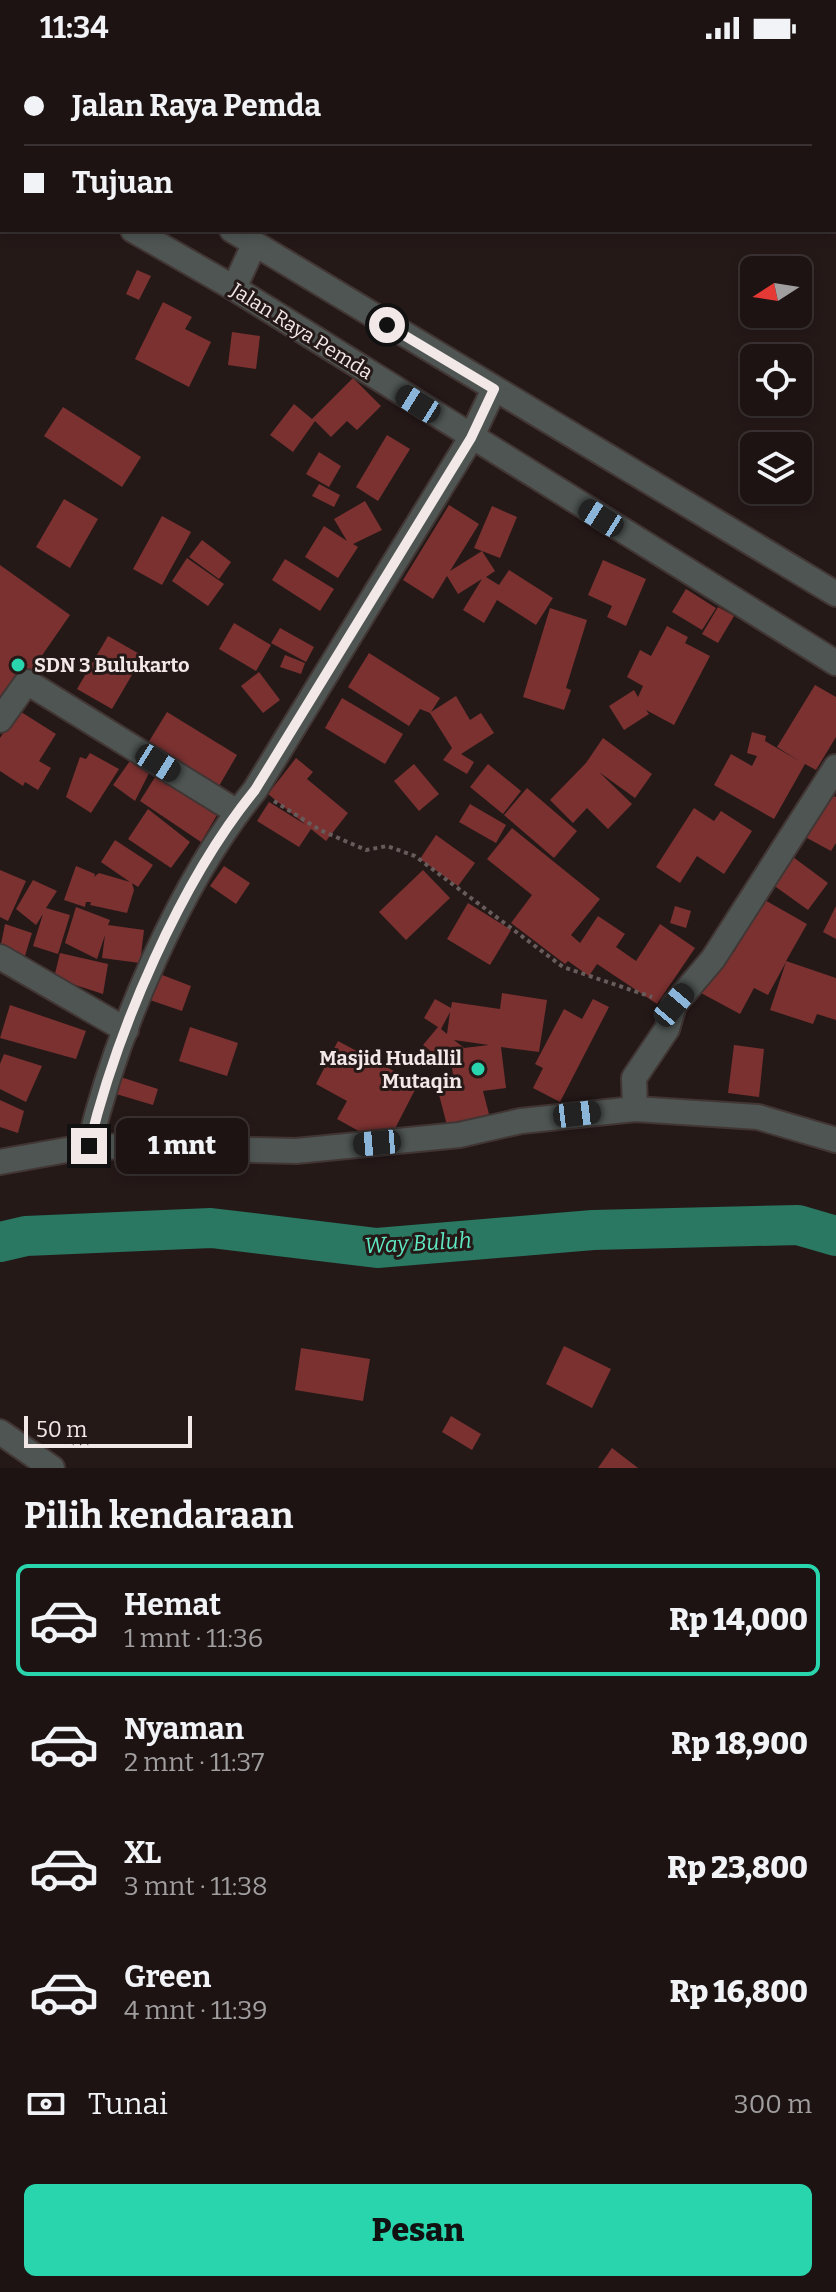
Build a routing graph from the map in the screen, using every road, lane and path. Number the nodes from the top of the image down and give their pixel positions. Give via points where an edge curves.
1 (136, 232) edge
2 (235, 232) edge
3 (254, 245) junction
4 (234, 288) junction
5 (494, 389) junction
6 (471, 438) junction
7 (836, 594) edge
8 (836, 663) edge
9 (0, 720) edge
10 (836, 767) edge
11 (255, 790) junction
12 (237, 812) junction
13 (0, 957) edge
14 (674, 1005) junction
15 (126, 1030) junction
16 (635, 1109) junction
17 (836, 1140) edge
18 (89, 1146) junction
19 (0, 1162) edge
20 (0, 1432) edge
21 (52, 1468) edge

1 - 4 street, Jalan Raya Pemda
2 - 3 street
3 - 4 street
3 - 5 street
4 - 6 street, Jalan Raya Pemda
5 - 6 street
5 - 7 street
6 - 8 street, Jalan Raya Pemda
6 - 11 street
9 - 12 street via 27,682
10 - 14 street via 713,959
11 - 12 street
11 - 14 path via 320,830 366,850 387,846 415,856 563,967
12 - 15 street via 214,844 137,997
13 - 15 street
14 - 16 street via 667,1029 634,1078
15 - 18 street via 101,1095
16 - 17 street via 758,1117
16 - 18 street via 521,1121 459,1135 296,1151
18 - 19 street
20 - 21 street

